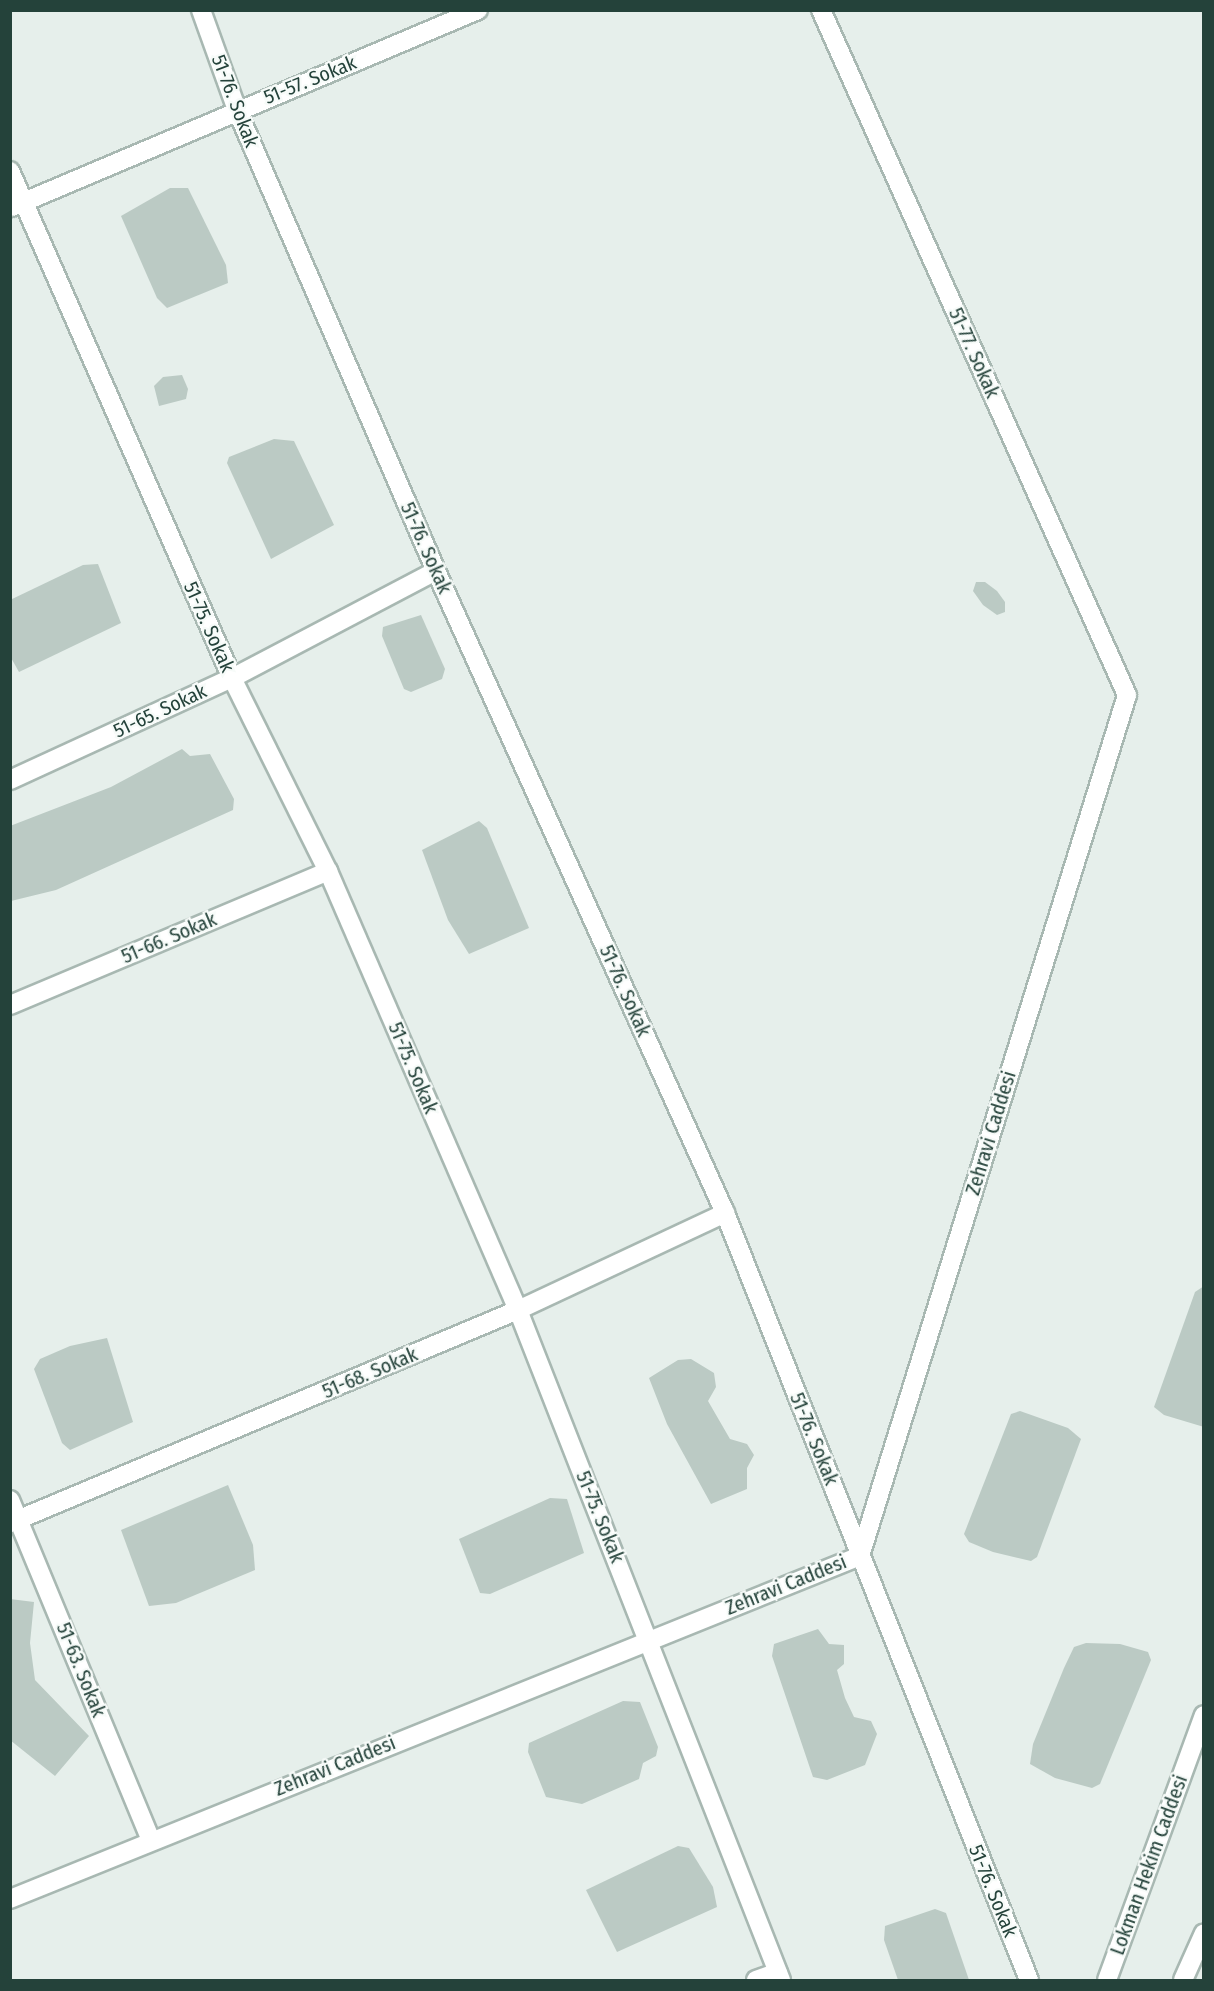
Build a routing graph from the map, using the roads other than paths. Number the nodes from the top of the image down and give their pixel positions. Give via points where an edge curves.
1 (201, 10) edge
2 (477, 10) edge
3 (820, 10) edge
4 (237, 110) junction
5 (10, 171) edge
6 (16, 206) edge
7 (436, 571) junction
8 (232, 678) junction
9 (1127, 695) joint
10 (10, 780) edge
11 (328, 871) junction
12 (10, 1005) edge
13 (725, 1213) junction
14 (518, 1310) junction
15 (10, 1500) edge
16 (15, 1522) edge
17 (860, 1556) junction
18 (649, 1640) junction
19 (1203, 1715) edge
20 (151, 1840) junction
21 (10, 1899) edge
22 (1203, 1933) edge
23 (779, 1976) edge
24 (756, 1980) edge
25 (1029, 1980) edge
26 (1107, 1980) edge
27 (1183, 1980) edge

1 - 4 street, 51-76. Sokak
2 - 4 street, 51-57. Sokak
3 - 9 street, 51-77. Sokak
4 - 6 street, 51-57. Sokak
4 - 7 street, 51-76. Sokak
5 - 6 street, 51-75. Sokak
6 - 8 street, 51-75. Sokak
7 - 8 street, 51-65. Sokak
7 - 13 street, 51-76. Sokak
8 - 10 street, 51-65. Sokak
8 - 11 street, 51-75. Sokak
9 - 17 street, Zehravi Caddesi
11 - 12 street, 51-66. Sokak
11 - 14 street, 51-75. Sokak
13 - 14 street, 51-68. Sokak
13 - 17 street, 51-76. Sokak
14 - 16 street, 51-68. Sokak
14 - 18 street, 51-75. Sokak
15 - 16 street, 51-63. Sokak
16 - 20 street, 51-63. Sokak
17 - 18 street, Zehravi Caddesi
17 - 25 street, 51-76. Sokak
18 - 20 street, Zehravi Caddesi
18 - 23 street, 51-75. Sokak
19 - 26 street, Lokman Hekim Caddesi
20 - 21 street, Zehravi Caddesi
22 - 27 street
23 - 24 street

